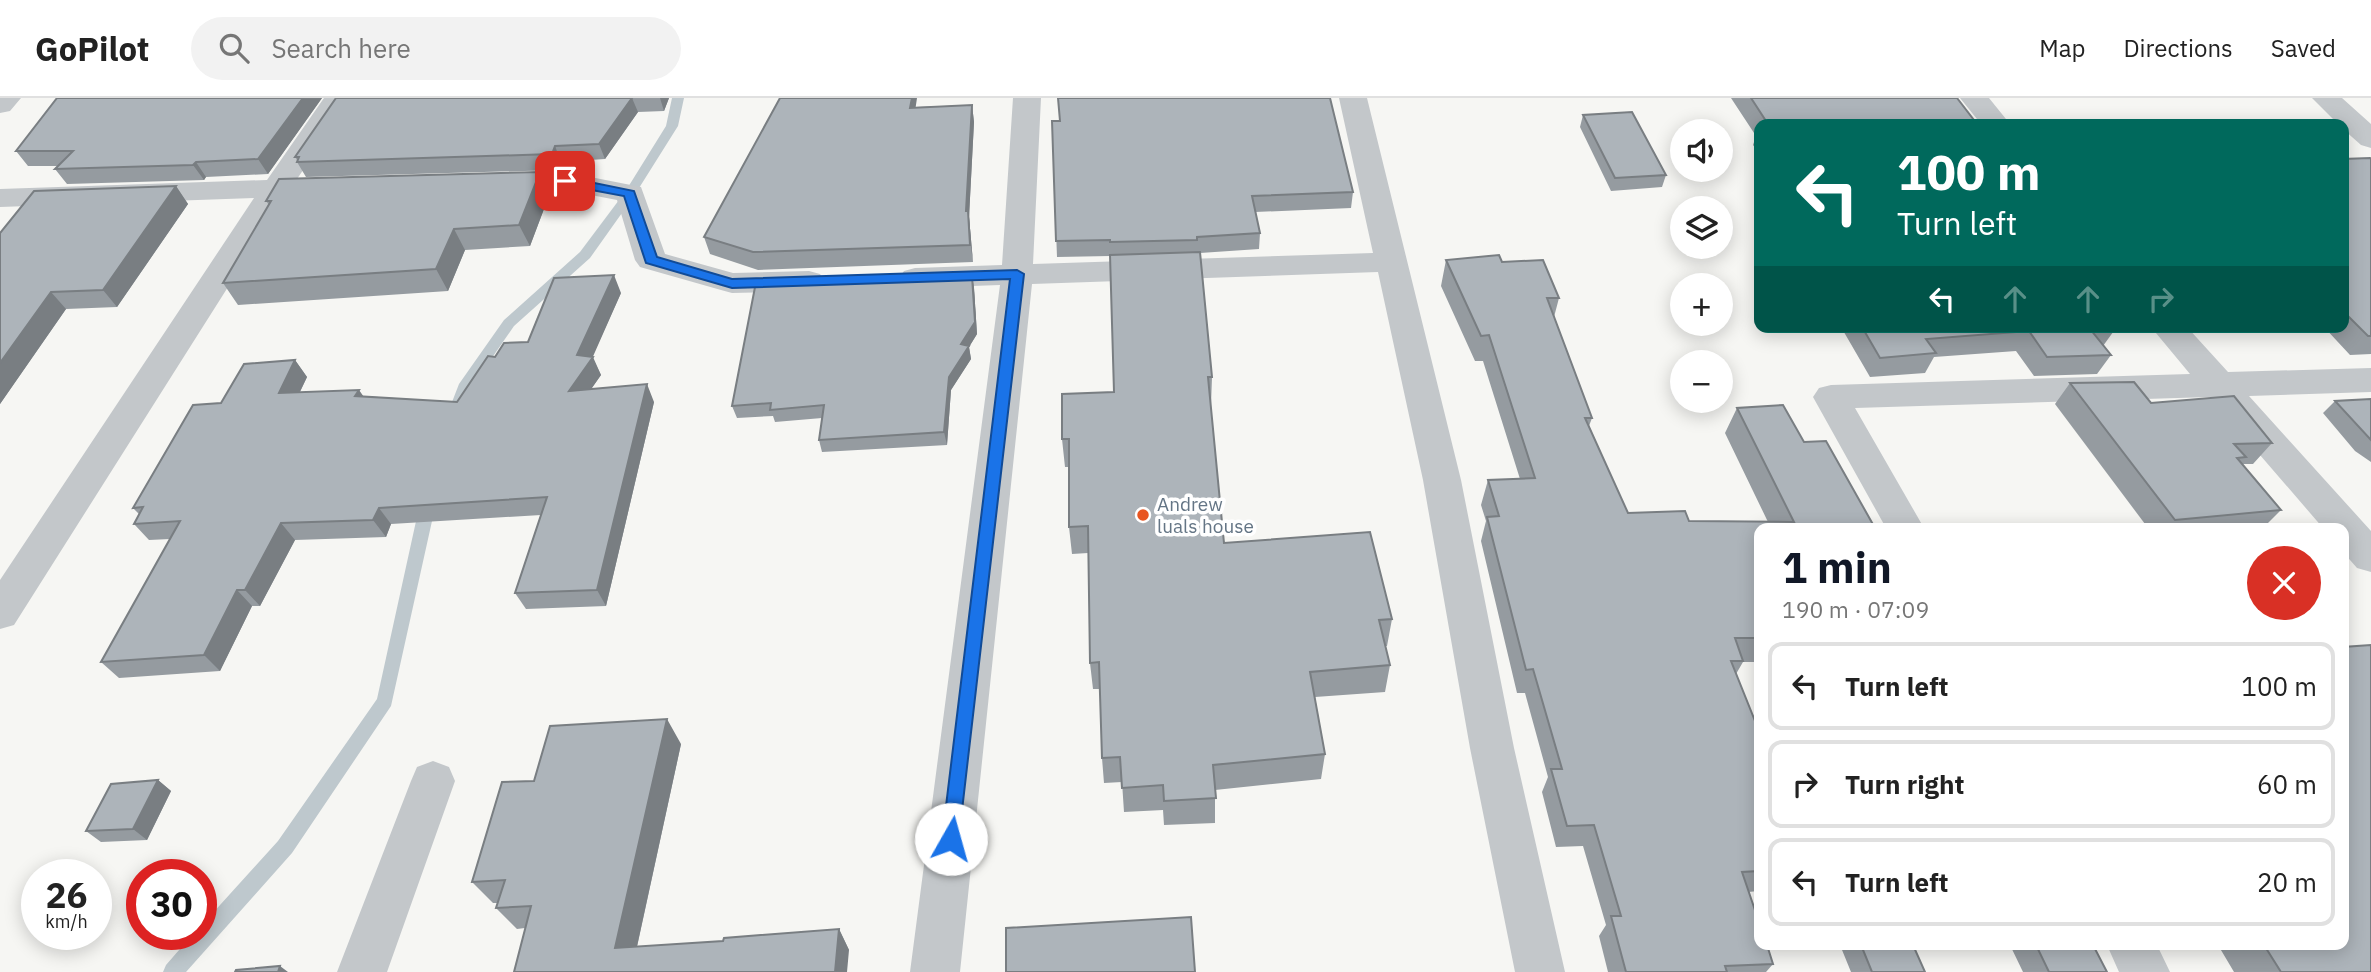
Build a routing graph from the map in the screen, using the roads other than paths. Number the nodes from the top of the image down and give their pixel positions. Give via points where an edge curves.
1 (7, 98) edge
2 (338, 98) edge
3 (1027, 98) edge
4 (1353, 98) edge
5 (1974, 98) edge
6 (2326, 98) edge
7 (0, 105) edge
8 (1992, 119) edge
9 (2371, 139) edge
10 (468, 183) edge
11 (358, 186) edge
12 (276, 188) junction
13 (0, 198) edge
14 (1390, 262) junction
15 (1017, 274) junction
16 (881, 279) edge
17 (841, 280) edge
18 (2173, 333) edge
19 (2371, 380) edge
20 (2216, 383) junction
21 (1902, 523) edge
22 (2341, 523) edge
23 (2349, 532) edge
24 (2371, 557) edge
25 (0, 614) edge
26 (433, 781) dead end
27 (2134, 950) edge
28 (362, 972) edge
29 (935, 972) edge
30 (1540, 972) edge
31 (2145, 972) edge

1 - 7 street
2 - 12 street
3 - 15 street
4 - 14 street
5 - 8 street
6 - 9 street
10 - 17 street via 565,181 630,193 651,260 732,284
11 - 12 street
12 - 13 street
12 - 25 street
14 - 15 street
14 - 30 street via 1442,480
15 - 16 street
15 - 29 street
18 - 20 street
19 - 20 street
20 - 21 street via 1831,397
20 - 22 street
23 - 24 street
26 - 28 street
27 - 31 street

